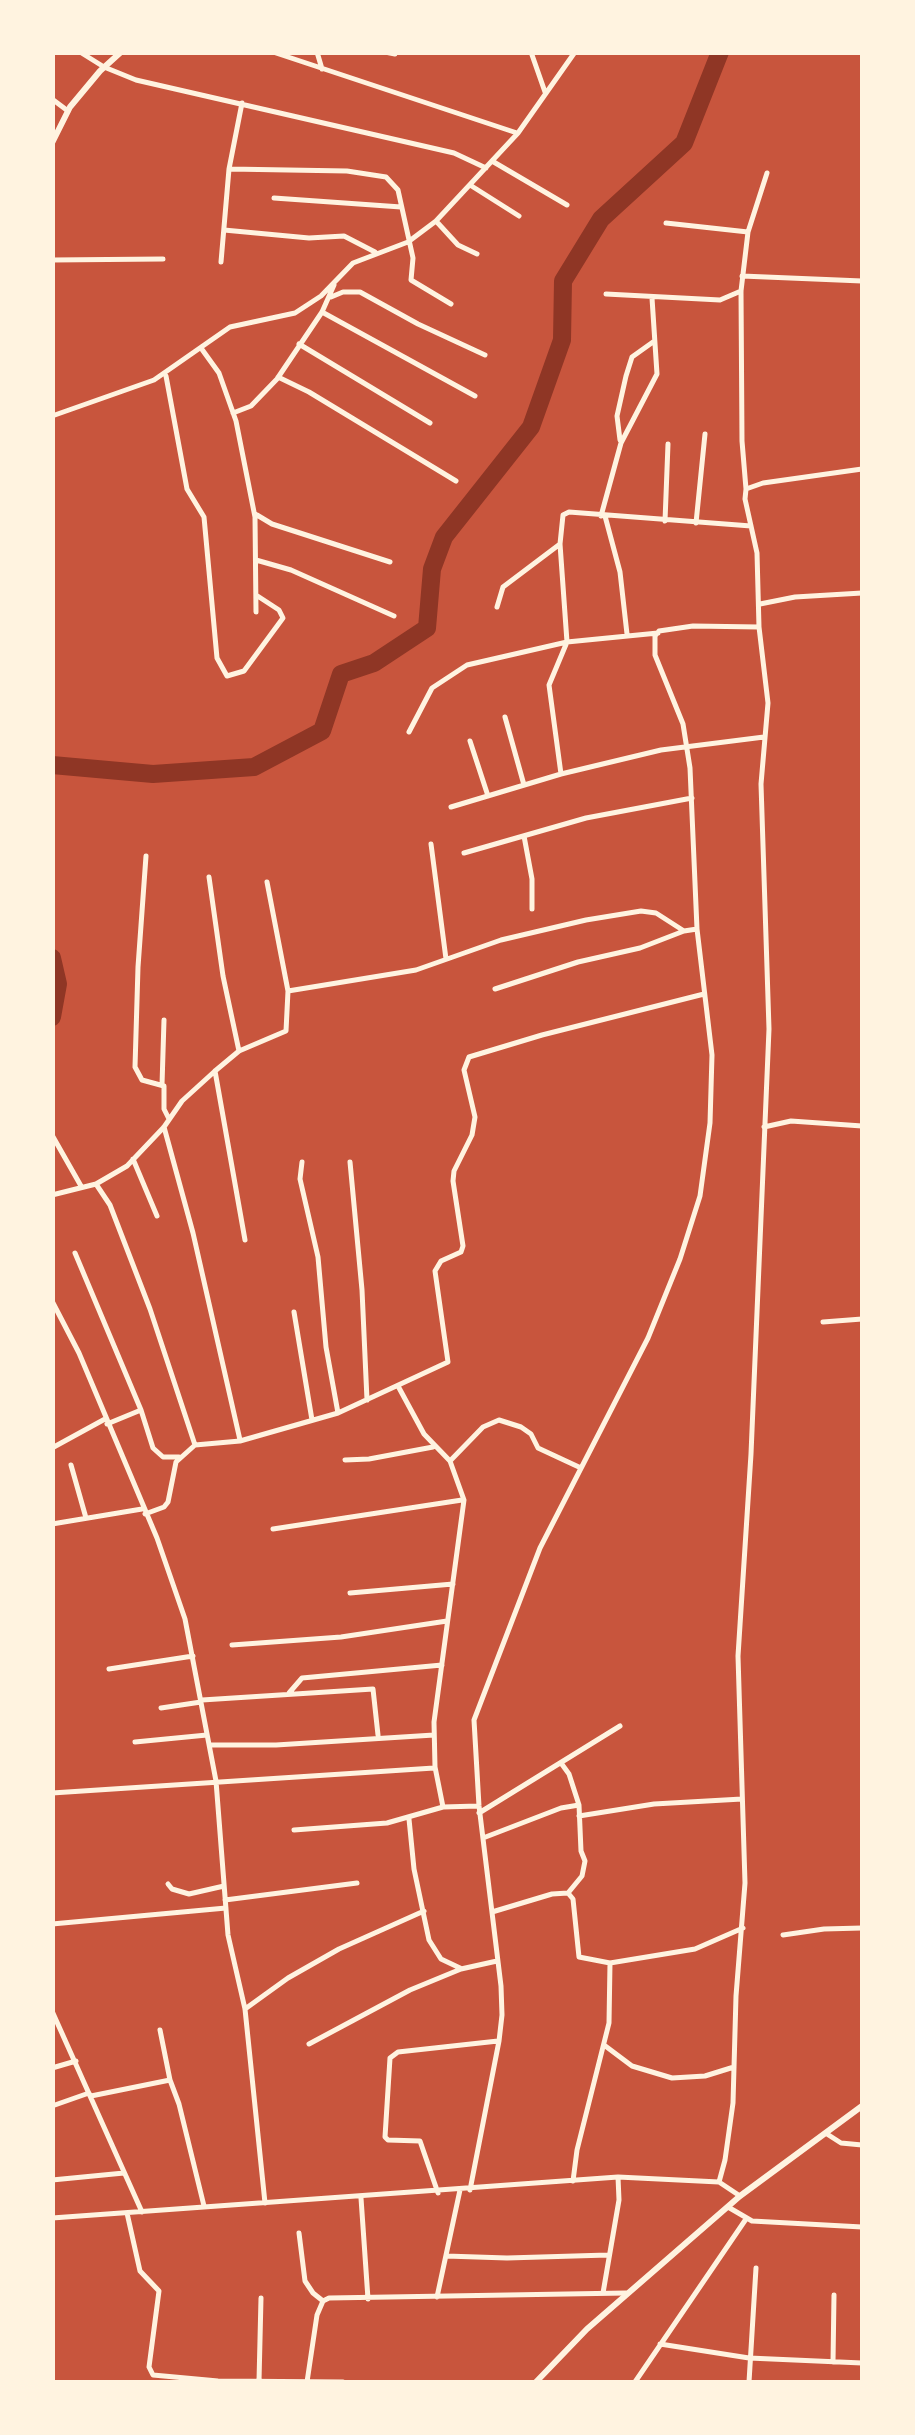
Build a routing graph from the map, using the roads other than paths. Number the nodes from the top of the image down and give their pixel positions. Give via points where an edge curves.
1 (80, 52) edge
2 (121, 52) edge
3 (273, 52) edge
4 (317, 52) edge
5 (386, 52) edge
6 (531, 52) edge
7 (575, 52) edge
8 (395, 54) edge
9 (104, 67) junction
10 (323, 70) junction
11 (546, 93) junction
12 (52, 99) edge
13 (242, 103) junction
14 (68, 111) junction
15 (518, 134) junction
16 (52, 143) edge
17 (492, 161) junction
18 (486, 168) junction
19 (229, 169) junction
20 (767, 173) dead end
21 (470, 185) junction
22 (274, 198) dead end
23 (567, 204) dead end
24 (401, 207) junction
25 (519, 216) dead end
26 (436, 221) junction
27 (666, 223) dead end
28 (224, 230) junction
29 (748, 232) junction
30 (408, 242) junction
31 (375, 252) junction
32 (477, 254) dead end
33 (52, 260) edge
34 (163, 260) dead end
35 (220, 262) dead end
36 (742, 276) junction
37 (336, 278) junction
38 (862, 281) edge
39 (741, 291) junction
40 (606, 294) dead end
41 (329, 298) junction
42 (652, 298) junction
43 (451, 304) dead end
44 (322, 312) junction
45 (654, 342) junction
46 (299, 344) junction
47 (201, 348) junction
48 (485, 354) dead end
49 (165, 374) junction
50 (278, 378) junction
51 (475, 396) dead end
52 (233, 413) junction
53 (52, 416) edge
54 (430, 422) dead end
55 (705, 434) dead end
56 (621, 443) junction
57 (668, 444) dead end
58 (862, 468) edge
59 (456, 480) dead end
60 (746, 490) junction
61 (254, 514) junction
62 (603, 516) junction
63 (666, 521) junction
64 (696, 523) junction
65 (751, 526) junction
66 (560, 544) junction
67 (256, 560) junction
68 (390, 562) dead end
69 (862, 593) edge
70 (256, 595) junction
71 (760, 604) junction
72 (497, 607) dead end
73 (256, 612) dead end
74 (394, 616) dead end
75 (760, 628) junction
76 (658, 633) junction
77 (626, 634) junction
78 (567, 642) junction
79 (505, 717) dead end
80 (409, 732) dead end
81 (765, 737) junction
82 (470, 741) dead end
83 (687, 744) junction
84 (561, 774) junction
85 (524, 785) junction
86 (488, 796) junction
87 (692, 798) junction
88 (450, 807) dead end
89 (524, 836) junction
90 (431, 844) dead end
91 (464, 853) dead end
92 (146, 856) dead end
93 (209, 876) dead end
94 (267, 882) dead end
95 (532, 910) dead end
96 (697, 930) junction
97 (684, 931) junction
98 (446, 959) junction
99 (495, 989) dead end
100 (288, 991) junction
101 (704, 994) junction
102 (164, 1020) dead end
103 (239, 1051) junction
104 (214, 1071) junction
105 (162, 1084) junction
106 (168, 1120) junction
107 (764, 1126) junction
108 (862, 1126) edge
109 (164, 1127) junction
110 (52, 1135) edge
111 (134, 1160) junction
112 (302, 1162) dead end
113 (350, 1162) dead end
114 (96, 1184) junction
115 (81, 1186) junction
116 (52, 1195) edge
117 (157, 1216) dead end
118 (246, 1240) dead end
119 (75, 1253) dead end
120 (52, 1300) edge
121 (294, 1312) dead end
122 (862, 1319) edge
123 (824, 1322) dead end
124 (398, 1386) junction
125 (367, 1400) junction
126 (141, 1410) junction
127 (338, 1413) junction
128 (312, 1420) junction
129 (106, 1422) junction
130 (240, 1440) junction
131 (196, 1445) junction
132 (52, 1448) edge
133 (434, 1448) junction
134 (179, 1457) junction
135 (345, 1460) dead end
136 (450, 1461) junction
137 (71, 1465) dead end
138 (581, 1468) junction
139 (464, 1500) junction
140 (144, 1512) junction
141 (86, 1518) junction
142 (52, 1524) edge
143 (273, 1530) dead end
144 (452, 1584) junction
145 (350, 1593) dead end
146 (447, 1621) junction
147 (232, 1645) dead end
148 (193, 1656) junction
149 (442, 1666) junction
150 (109, 1669) dead end
151 (290, 1693) junction
152 (202, 1701) junction
153 (160, 1708) dead end
154 (620, 1726) dead end
155 (434, 1735) junction
156 (206, 1736) junction
157 (378, 1736) junction
158 (135, 1742) dead end
159 (210, 1745) junction
160 (561, 1763) junction
161 (434, 1768) junction
162 (216, 1781) junction
163 (52, 1793) edge
164 (742, 1800) junction
165 (579, 1805) junction
166 (443, 1807) junction
167 (479, 1809) junction
168 (578, 1816) junction
169 (408, 1819) junction
170 (294, 1830) dead end
171 (483, 1838) junction
172 (357, 1883) dead end
173 (168, 1884) dead end
174 (224, 1886) junction
175 (568, 1893) junction
176 (225, 1904) junction
177 (424, 1912) junction
178 (492, 1912) junction
179 (52, 1924) edge
180 (743, 1928) junction
181 (862, 1928) edge
182 (783, 1936) dead end
183 (498, 1960) junction
184 (610, 1963) junction
185 (461, 1969) junction
186 (245, 2008) junction
187 (52, 2011) edge
188 (160, 2030) dead end
189 (500, 2041) junction
190 (308, 2044) dead end
191 (604, 2045) junction
192 (76, 2061) junction
193 (734, 2067) junction
194 (52, 2068) edge
195 (170, 2080) junction
196 (90, 2095) junction
197 (52, 2106) edge
198 (862, 2106) edge
199 (827, 2134) junction
200 (862, 2145) edge
201 (124, 2173) junction
202 (618, 2177) junction
203 (52, 2180) edge
204 (573, 2181) junction
205 (719, 2182) junction
206 (460, 2190) junction
207 (470, 2190) junction
208 (438, 2193) junction
209 (740, 2196) junction
210 (361, 2198) junction
211 (264, 2203) junction
212 (204, 2207) junction
213 (728, 2207) junction
214 (142, 2212) junction
215 (127, 2213) junction
216 (52, 2218) edge
217 (746, 2219) junction
218 (862, 2227) edge
219 (298, 2234) dead end
220 (608, 2255) junction
221 (446, 2256) junction
222 (756, 2268) dead end
223 (603, 2293) junction
224 (629, 2293) junction
225 (834, 2295) dead end
226 (437, 2297) junction
227 (261, 2298) dead end
228 (368, 2299) junction
229 (323, 2301) junction
230 (660, 2344) junction
231 (749, 2358) junction
232 (833, 2362) junction
233 (862, 2363) edge
234 (259, 2381) edge
235 (272, 2382) edge
236 (306, 2382) edge
237 (341, 2382) edge
238 (536, 2382) edge
239 (635, 2382) edge
240 (749, 2382) edge

1 - 9 street
2 - 9 street
3 - 10 street
4 - 10 street
5 - 8 street
6 - 11 street
7 - 11 street
9 - 13 street
9 - 14 street
10 - 15 street
11 - 15 street
12 - 14 street
13 - 18 street via 454,153
13 - 19 street
14 - 16 street
15 - 17 street
17 - 18 street
17 - 23 street
18 - 21 street
19 - 24 street via 379,174 394,184
19 - 28 street
20 - 29 street
21 - 25 street
21 - 26 street
22 - 24 street
24 - 30 street
26 - 30 street
26 - 32 street
27 - 29 street
28 - 31 street via 344,236
28 - 35 street
29 - 36 street
30 - 31 street
30 - 43 street via 411,280
31 - 37 street
33 - 34 street
36 - 38 street
36 - 39 street
37 - 41 street
37 - 47 street via 295,313 230,327
39 - 42 street via 720,300
39 - 60 street
40 - 42 street
41 - 44 street
41 - 48 street via 360,292
42 - 45 street
44 - 46 street
44 - 51 street
45 - 56 street via 655,383
45 - 56 street via 632,357 617,416
46 - 50 street
46 - 54 street
47 - 49 street
47 - 52 street via 219,373
49 - 53 street
49 - 70 street via 187,489 204,517 217,658 227,676 244,671 282,618
50 - 52 street
50 - 59 street
52 - 61 street
55 - 64 street
56 - 62 street
57 - 63 street
58 - 60 street
60 - 65 street
61 - 67 street
61 - 68 street
62 - 63 street
62 - 66 street via 563,515
62 - 77 street via 618,562
63 - 64 street
64 - 65 street
65 - 71 street
66 - 72 street via 508,581
66 - 78 street
67 - 70 street
67 - 74 street
69 - 71 street
70 - 73 street
71 - 75 street
75 - 76 street via 693,626
75 - 81 street
76 - 77 street
76 - 83 street via 656,655
77 - 78 street
78 - 80 street via 456,671 432,688
78 - 84 street via 549,685
79 - 85 street
81 - 83 street
81 - 107 street
82 - 86 street
83 - 84 street
83 - 87 street
84 - 85 street
85 - 86 street
86 - 88 street
87 - 89 street
87 - 96 street
89 - 91 street
89 - 95 street
90 - 98 street
92 - 105 street via 136,1067 142,1080
93 - 103 street
94 - 100 street
96 - 97 street
96 - 101 street
97 - 98 street via 641,911 530,932
97 - 99 street
98 - 100 street
100 - 103 street via 286,1031
101 - 124 street via 465,1061 476,1117 454,1171 463,1246 435,1271 449,1359
101 - 138 street via 713,1090 700,1196 648,1338
102 - 105 street
103 - 104 street
104 - 106 street
104 - 118 street
105 - 106 street
106 - 109 street
107 - 108 street
107 - 164 street via 738,1656
109 - 111 street
109 - 130 street
110 - 115 street
111 - 114 street
111 - 117 street
112 - 127 street
113 - 125 street
114 - 115 street
114 - 131 street via 110,1205
115 - 116 street
119 - 126 street
120 - 129 street
121 - 128 street
122 - 123 street
124 - 125 street
124 - 133 street
125 - 127 street
126 - 129 street
126 - 134 street via 153,1448 163,1457
127 - 128 street
128 - 130 street
129 - 132 street
129 - 140 street
130 - 131 street
131 - 134 street
133 - 135 street
133 - 136 street
134 - 140 street via 168,1502
136 - 138 street via 483,1426 499,1420 528,1431 538,1448
136 - 139 street
137 - 141 street
138 - 167 street via 540,1548 479,1701 473,1738
139 - 143 street
139 - 144 street
140 - 141 street
140 - 148 street via 176,1583
141 - 142 street
144 - 145 street
144 - 146 street
146 - 147 street
146 - 149 street
148 - 150 street
148 - 152 street
149 - 151 street via 302,1678
149 - 155 street
151 - 152 street
151 - 157 street via 373,1689
152 - 153 street
152 - 156 street
154 - 160 street
155 - 157 street
155 - 161 street
156 - 158 street
156 - 159 street
157 - 159 street
159 - 162 street
160 - 165 street
160 - 167 street
161 - 162 street
161 - 166 street
162 - 163 street
162 - 174 street
164 - 168 street
164 - 180 street
165 - 168 street
165 - 171 street
166 - 167 street
166 - 169 street
167 - 171 street
168 - 175 street via 585,1868
169 - 170 street
169 - 177 street
171 - 178 street
172 - 176 street
173 - 174 street via 189,1894
174 - 176 street
175 - 178 street
175 - 184 street via 579,1957
176 - 179 street
176 - 186 street
177 - 185 street via 434,1949
177 - 186 street via 339,1949
178 - 183 street
180 - 184 street via 695,1948
180 - 193 street
181 - 182 street
183 - 185 street
183 - 189 street
184 - 191 street
185 - 190 street
186 - 211 street
187 - 192 street
188 - 195 street
189 - 207 street
189 - 208 street via 390,2058 385,2136 420,2141
191 - 193 street via 632,2066 672,2078
191 - 204 street
192 - 194 street
192 - 196 street
193 - 205 street
195 - 196 street
195 - 212 street
196 - 197 street
196 - 201 street
198 - 199 street
199 - 200 street
199 - 209 street
201 - 203 street
201 - 214 street
202 - 204 street
202 - 205 street
202 - 220 street
204 - 207 street
205 - 209 street
206 - 207 street
206 - 208 street
206 - 221 street
208 - 210 street
209 - 213 street
210 - 211 street
210 - 228 street
211 - 212 street
212 - 214 street
213 - 217 street
213 - 224 street
214 - 215 street
215 - 216 street
215 - 234 street via 140,2271 158,2291 153,2375
217 - 218 street
217 - 230 street
219 - 229 street via 305,2280
220 - 221 street
220 - 223 street
221 - 226 street
222 - 231 street
223 - 224 street
223 - 226 street
224 - 238 street
225 - 232 street
226 - 228 street
227 - 234 street
228 - 229 street
229 - 236 street
230 - 231 street
230 - 239 street
231 - 232 street
231 - 240 street
232 - 233 street
234 - 235 street
235 - 236 street
236 - 237 street

